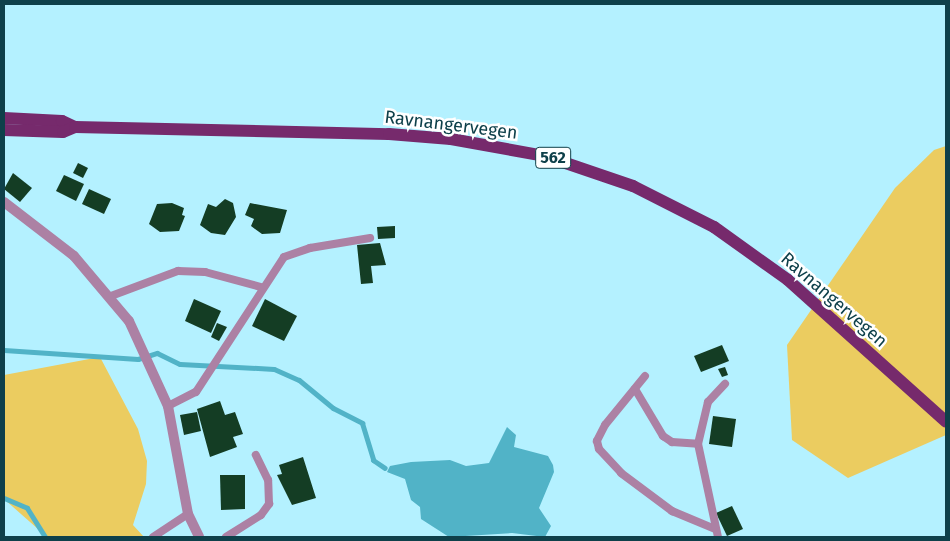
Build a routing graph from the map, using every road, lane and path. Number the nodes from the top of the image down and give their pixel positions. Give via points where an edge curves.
1 (4, 118) edge
2 (75, 127) junction
3 (4, 130) edge
4 (4, 202) edge
5 (370, 238) dead end
6 (261, 288) junction
7 (111, 296) junction
8 (646, 376) dead end
9 (725, 384) dead end
10 (635, 389) junction
11 (168, 406) junction
12 (946, 422) edge
13 (698, 444) junction
14 (256, 455) dead end
15 (188, 514) junction
16 (715, 529) junction
17 (231, 536) edge
18 (153, 537) edge
19 (199, 537) edge
20 (718, 537) edge

1 - 2 main road, Ravnangervegen / 562 via 62,122
2 - 3 main road, Ravnangervegen / 562 via 63,132
2 - 12 main road, Ravnangervegen / 562 via 425,137 498,146 589,170 675,204 752,253
4 - 7 street via 74,256
5 - 6 lane via 291,253 277,264
6 - 7 lane via 205,272 178,271
6 - 11 lane via 196,392
7 - 11 street via 147,355
8 - 10 lane
9 - 13 lane via 708,402
10 - 13 lane via 663,436 672,442
10 - 16 lane via 596,441 605,458 672,512
11 - 15 street
13 - 16 lane
14 - 17 lane via 268,480 268,504 261,515
15 - 18 lane
15 - 19 street
16 - 20 lane

